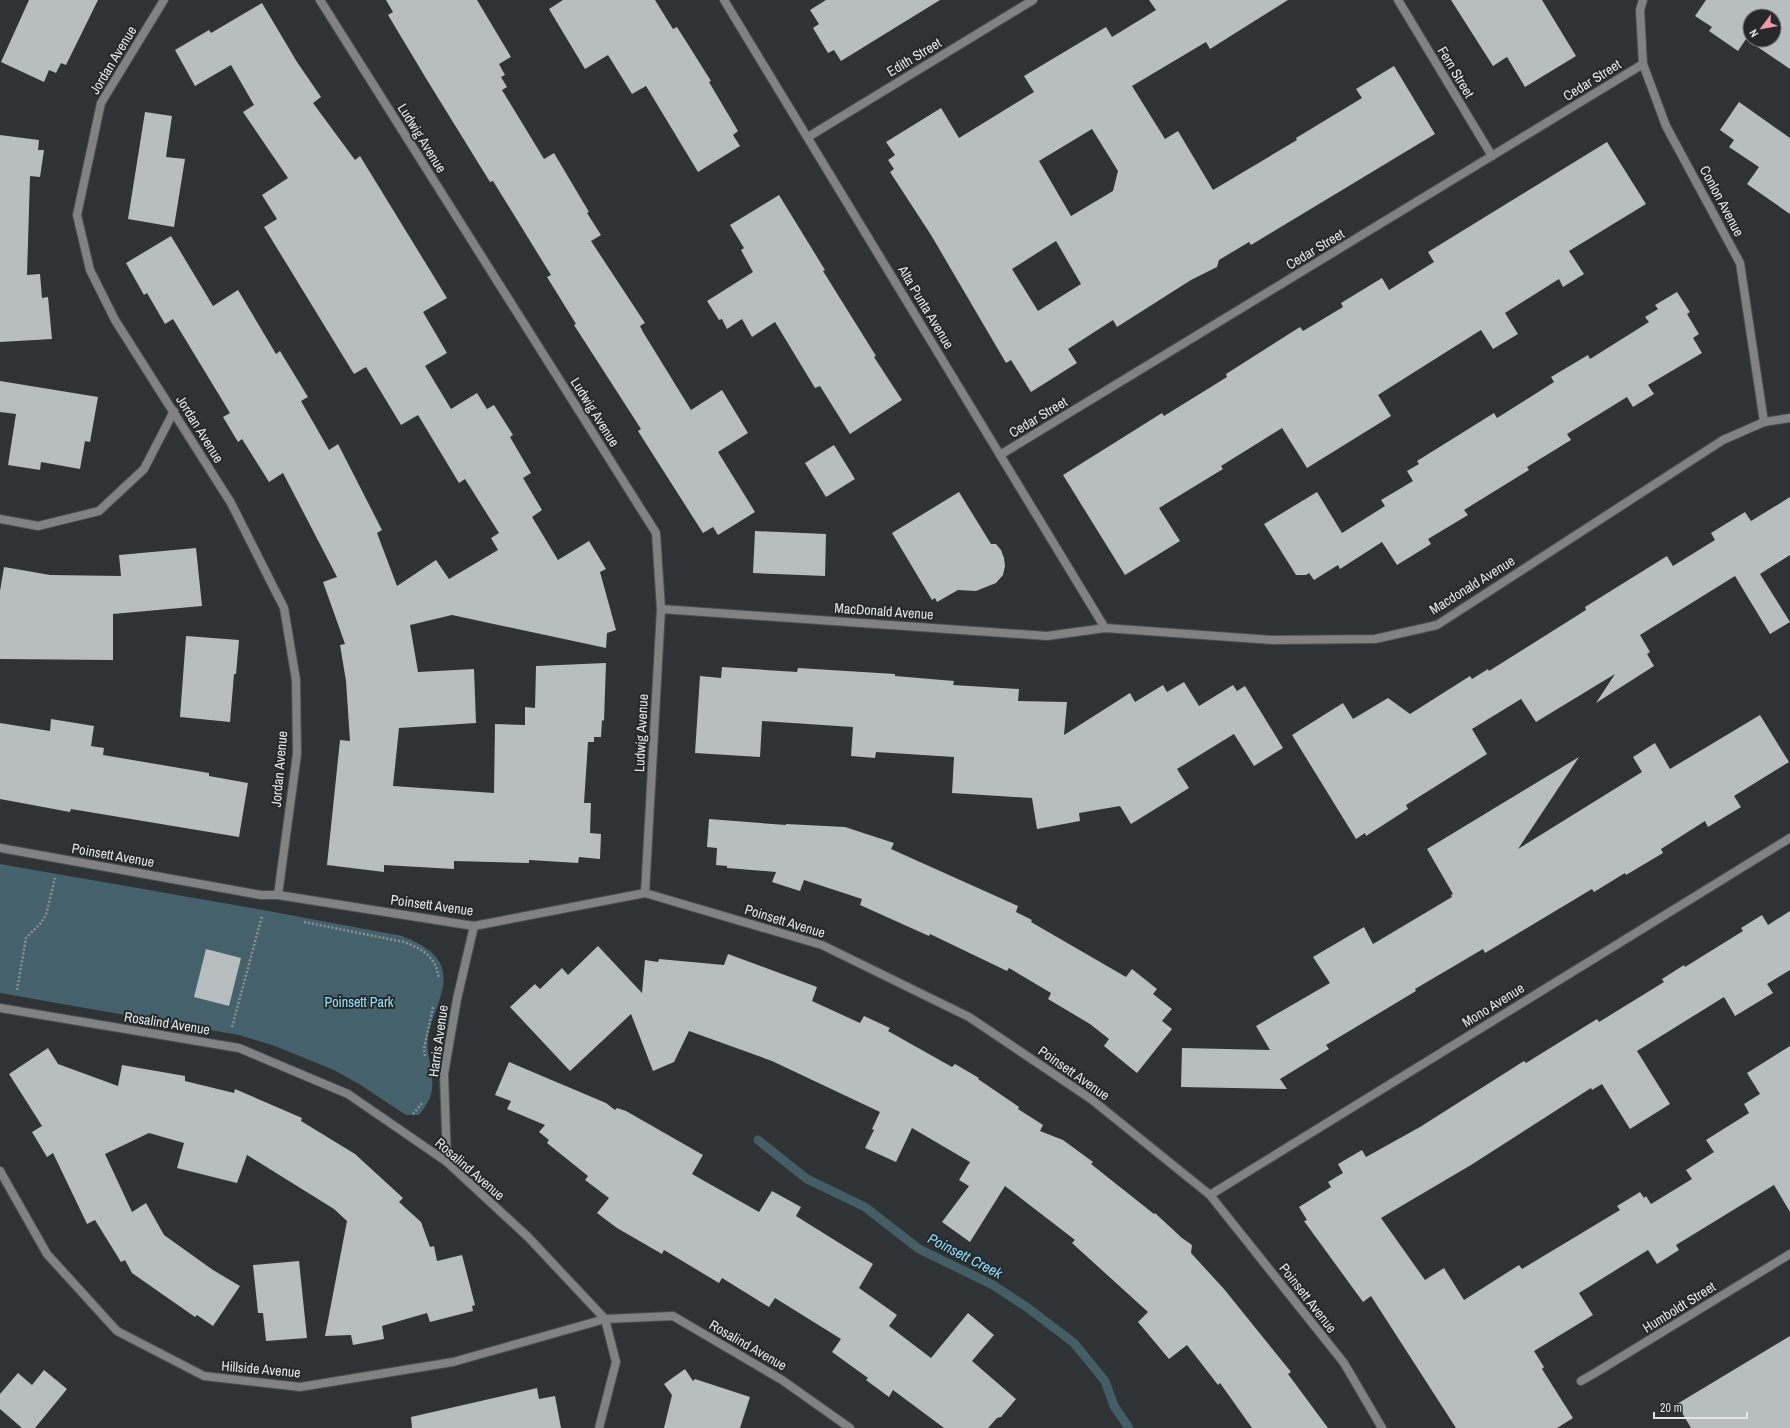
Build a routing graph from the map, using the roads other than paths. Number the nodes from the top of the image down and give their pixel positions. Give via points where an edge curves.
1 (164, 0) edge
2 (320, 0) edge
3 (724, 0) edge
4 (1033, 0) edge
5 (1398, 0) edge
6 (1644, 0) edge
7 (1643, 64) junction
8 (808, 137) junction
9 (1492, 156) junction
10 (174, 411) junction
11 (1790, 418) edge
12 (1764, 422) junction
13 (1000, 455) junction
14 (0, 519) edge
15 (661, 609) junction
16 (1105, 628) junction
17 (1790, 838) edge
18 (0, 848) edge
19 (645, 893) junction
20 (278, 895) junction
21 (474, 926) junction
22 (0, 1008) edge
23 (448, 1162) junction
24 (0, 1171) edge
25 (1210, 1195) junction
26 (1790, 1254) edge
27 (605, 1319) junction
28 (1581, 1381) dead end
29 (598, 1428) edge
30 (850, 1428) edge
31 (1382, 1428) edge

1 - 10 street, Jordan Avenue via 101,103 77,215 90,270 114,320
2 - 15 street, Ludwig Avenue via 656,533
3 - 8 street, Alta Punta Avenue
4 - 8 street, Edith Street
5 - 9 street, Fern Street
6 - 7 street, Conlon Avenue via 1640,10
7 - 9 street, Cedar Street
7 - 12 street, Conlon Avenue via 1666,126 1740,263
8 - 13 street, Alta Punta Avenue
9 - 13 street, Cedar Street
10 - 14 street via 144,470 99,511 38,526
10 - 20 street, Jordan Avenue via 231,503 284,608 296,680 297,754
11 - 12 street, Macdonald Avenue
12 - 16 street, Macdonald Avenue via 1724,440 1437,625 1375,638 1272,640
13 - 16 street, Alta Punta Avenue
15 - 16 street, MacDonald Avenue via 1047,636
15 - 19 street, Ludwig Avenue
17 - 25 street, Mono Avenue
18 - 20 street, Poinsett Avenue via 261,895
19 - 21 street, Poinsett Avenue
19 - 25 street, Poinsett Avenue via 822,946 970,1017 1091,1099
20 - 21 street, Poinsett Avenue
21 - 23 street, Harris Avenue via 457,999 444,1074
22 - 23 street, Rosalind Avenue via 240,1048 348,1094
23 - 27 street, Rosalind Avenue via 528,1237
24 - 27 street, Hillside Avenue via 47,1254 117,1331 204,1376 300,1387 453,1362
25 - 31 street, Poinsett Avenue via 1344,1363
26 - 28 street, Humboldt Street
27 - 29 street via 616,1362
27 - 30 street, Rosalind Avenue via 673,1316 782,1380

